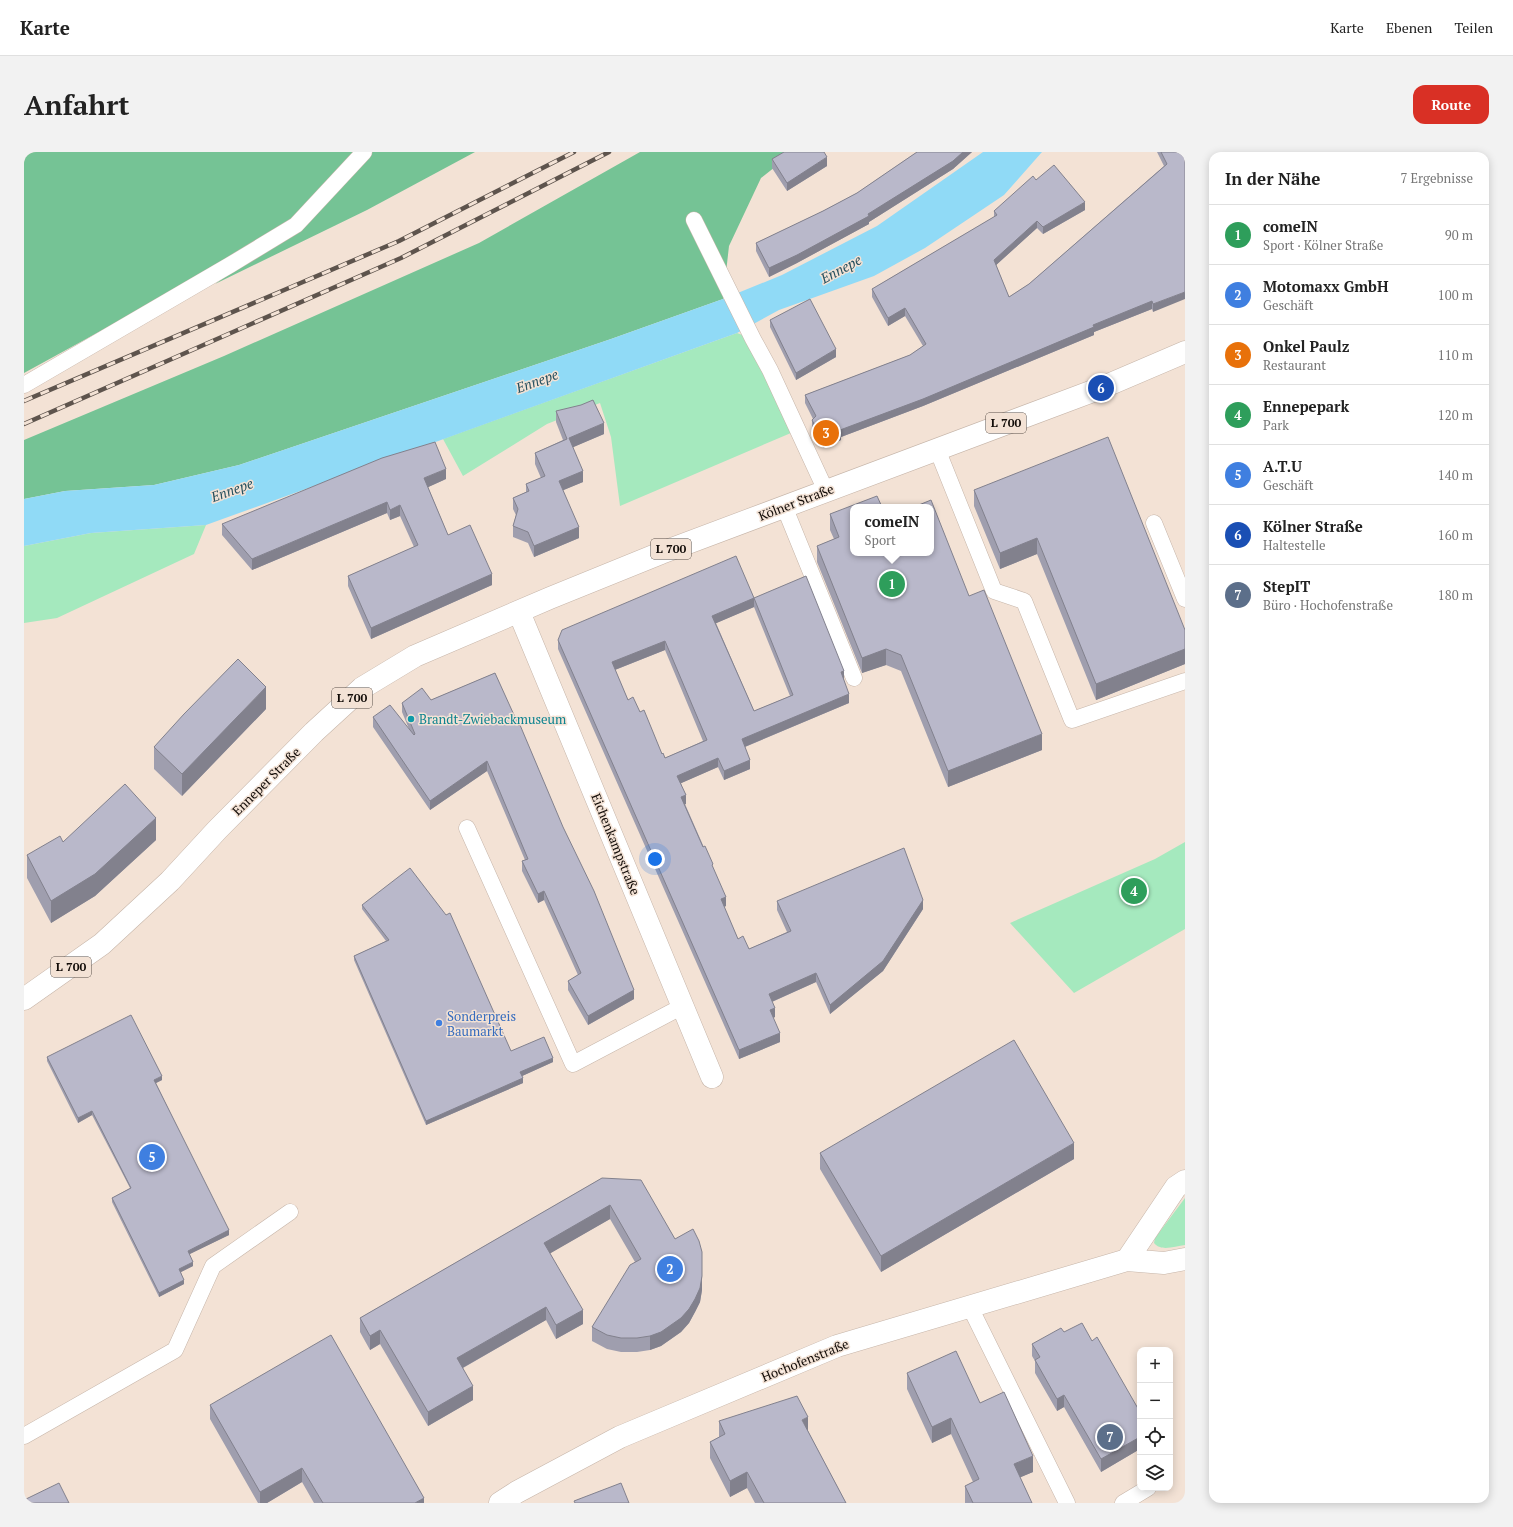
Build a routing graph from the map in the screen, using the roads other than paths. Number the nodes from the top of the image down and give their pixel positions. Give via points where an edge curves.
1 (364, 152) edge
2 (694, 220) dead end
3 (1185, 352) edge
4 (24, 385) edge
5 (938, 449) junction
6 (826, 491) junction
7 (784, 506) junction
8 (1154, 522) dead end
9 (1185, 599) edge
10 (519, 612) junction
11 (854, 678) dead end
12 (1185, 681) edge
13 (467, 828) dead end
14 (29, 994) edge
15 (683, 1006) junction
16 (712, 1077) dead end
17 (1185, 1181) edge
18 (290, 1212) dead end
19 (1127, 1260) junction
20 (1185, 1260) edge
21 (970, 1306) junction
22 (24, 1436) edge
23 (1143, 1491) edge
24 (500, 1503) edge
25 (1068, 1503) edge
26 (1123, 1503) edge

1 - 4 lane via 296,225
2 - 6 lane via 770,370
3 - 5 main road, Kölner Straße / L 700 via 1101,388
5 - 6 main road, Kölner Straße / L 700
5 - 12 lane via 994,591 1024,601 1072,720
6 - 7 main road, Kölner Straße / L 700
7 - 10 main road, Kölner Straße / L 700
7 - 11 lane
8 - 9 lane
10 - 14 main road, Enneper Straße / L 700 via 415,656 362,688 314,732 170,881 102,944
10 - 15 main road, Eichenkampstraße
13 - 15 lane via 574,1064
15 - 16 main road, Eichenkampstraße
17 - 19 main road via 1176,1187
18 - 22 lane via 214,1266 175,1350
19 - 20 main road, Hochofenstraße via 1164,1263
19 - 21 main road, Hochofenstraße
21 - 24 main road, Hochofenstraße via 837,1346 620,1436
21 - 25 lane
23 - 26 lane

